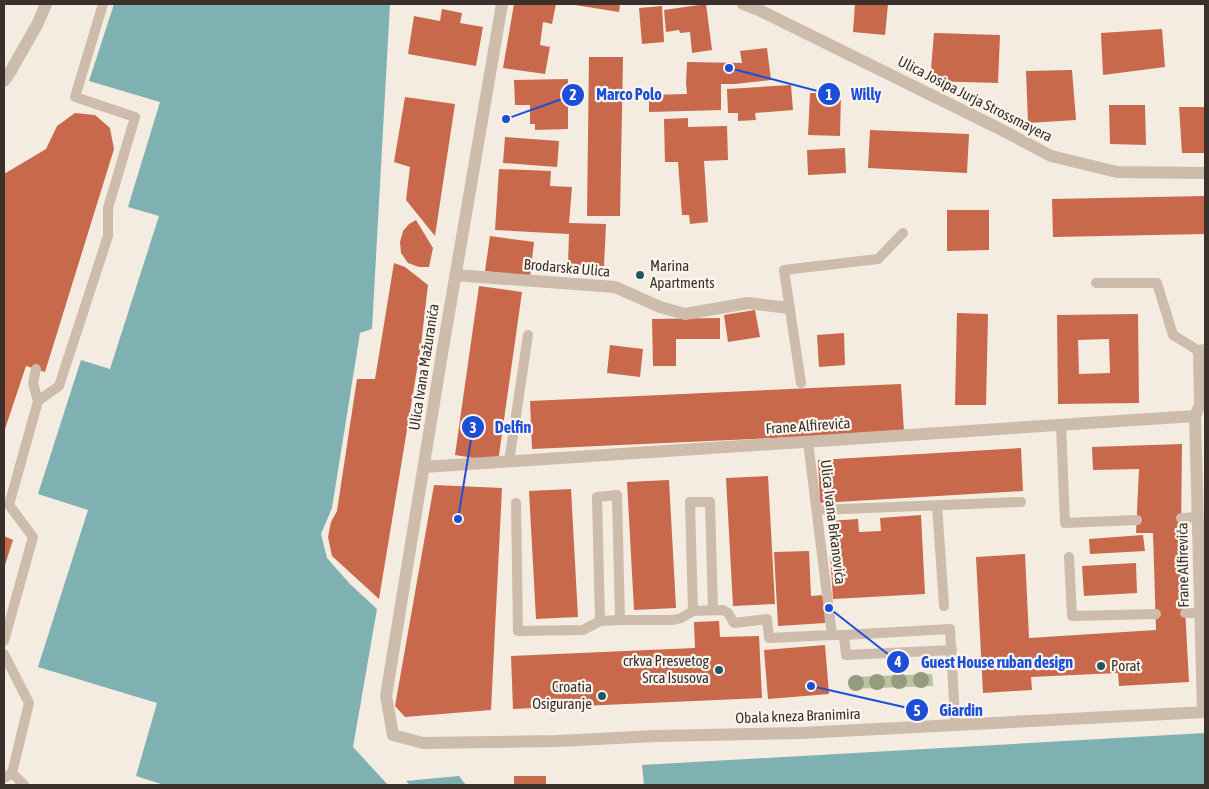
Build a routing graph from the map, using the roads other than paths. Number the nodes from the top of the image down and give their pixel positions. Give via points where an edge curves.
1 (46, 4) edge
2 (103, 4) edge
3 (502, 4) edge
4 (743, 4) edge
5 (4, 81) edge
6 (1205, 173) edge
7 (903, 233) dead end
8 (455, 275) junction
9 (1096, 283) dead end
10 (789, 308) junction
11 (528, 335) dead end
12 (1202, 351) edge
13 (36, 369) dead end
14 (801, 383) dead end
15 (38, 401) junction
16 (1195, 416) junction
17 (1061, 425) junction
18 (808, 442) junction
19 (509, 462) junction
20 (424, 467) junction
21 (1021, 502) dead end
22 (516, 503) dead end
23 (937, 505) junction
24 (816, 510) junction
25 (1198, 517) junction
26 (1181, 518) dead end
27 (1137, 520) dead end
28 (1069, 557) dead end
29 (1202, 564) edge
30 (944, 606) dead end
31 (713, 610) junction
32 (693, 611) junction
33 (1185, 613) dead end
34 (1200, 613) junction
35 (1156, 614) dead end
36 (620, 620) junction
37 (600, 621) junction
38 (832, 635) junction
39 (844, 635) junction
40 (4, 641) edge
41 (952, 650) junction
42 (4, 654) edge
43 (1204, 712) edge
44 (956, 725) junction
45 (393, 735) joint
46 (8, 775) edge
47 (24, 785) edge

1 - 5 street
2 - 15 lane via 75,97 135,117 108,208 108,236 59,386
3 - 8 street, Ulica Ivana Mažuranića
4 - 6 street, Ulica Josipa Jurja Strossmayera via 1051,156 1117,172
7 - 10 lane via 878,259 784,270
8 - 10 street, Brodarska Ulica via 615,287 685,314 748,303
8 - 20 street, Ulica Ivana Mažuranića
9 - 12 lane via 1157,283 1172,335
10 - 14 lane
11 - 19 lane
12 - 16 street, Frane Alfirevića via 1200,406
13 - 15 lane via 33,383
15 - 40 lane via 9,505 33,537
16 - 17 street, Frane Alfirevića
16 - 25 street, Frane Alfirevića
17 - 18 street, Frane Alfirevića
17 - 27 lane via 1065,523
18 - 19 street, Frane Alfirevića
18 - 24 lane, Ulica Ivana Brkanovića
19 - 20 street, Frane Alfirevića
20 - 45 street, Ulica Ivana Mažuranića via 386,696
21 - 23 lane
22 - 37 lane via 518,631 583,630
23 - 24 lane
23 - 30 lane
24 - 38 lane, Ulica Ivana Brkanovića
25 - 26 lane
25 - 29 street, Frane Alfirevića
28 - 35 lane via 1072,616
29 - 34 street, Frane Alfirevića
31 - 32 lane
31 - 32 lane via 710,502 690,502
31 - 38 lane via 728,613 734,623 767,619 769,638
32 - 36 lane via 673,620
33 - 34 lane
34 - 43 street, Frane Alfirevića
36 - 37 lane
36 - 37 lane via 617,495 597,497
38 - 39 lane
39 - 41 lane via 846,655
39 - 41 lane via 950,629
41 - 44 lane
42 - 46 lane via 29,703
43 - 44 street, Obala kneza Branimira
44 - 45 street, Obala kneza Branimira via 557,741 423,743
46 - 47 lane

